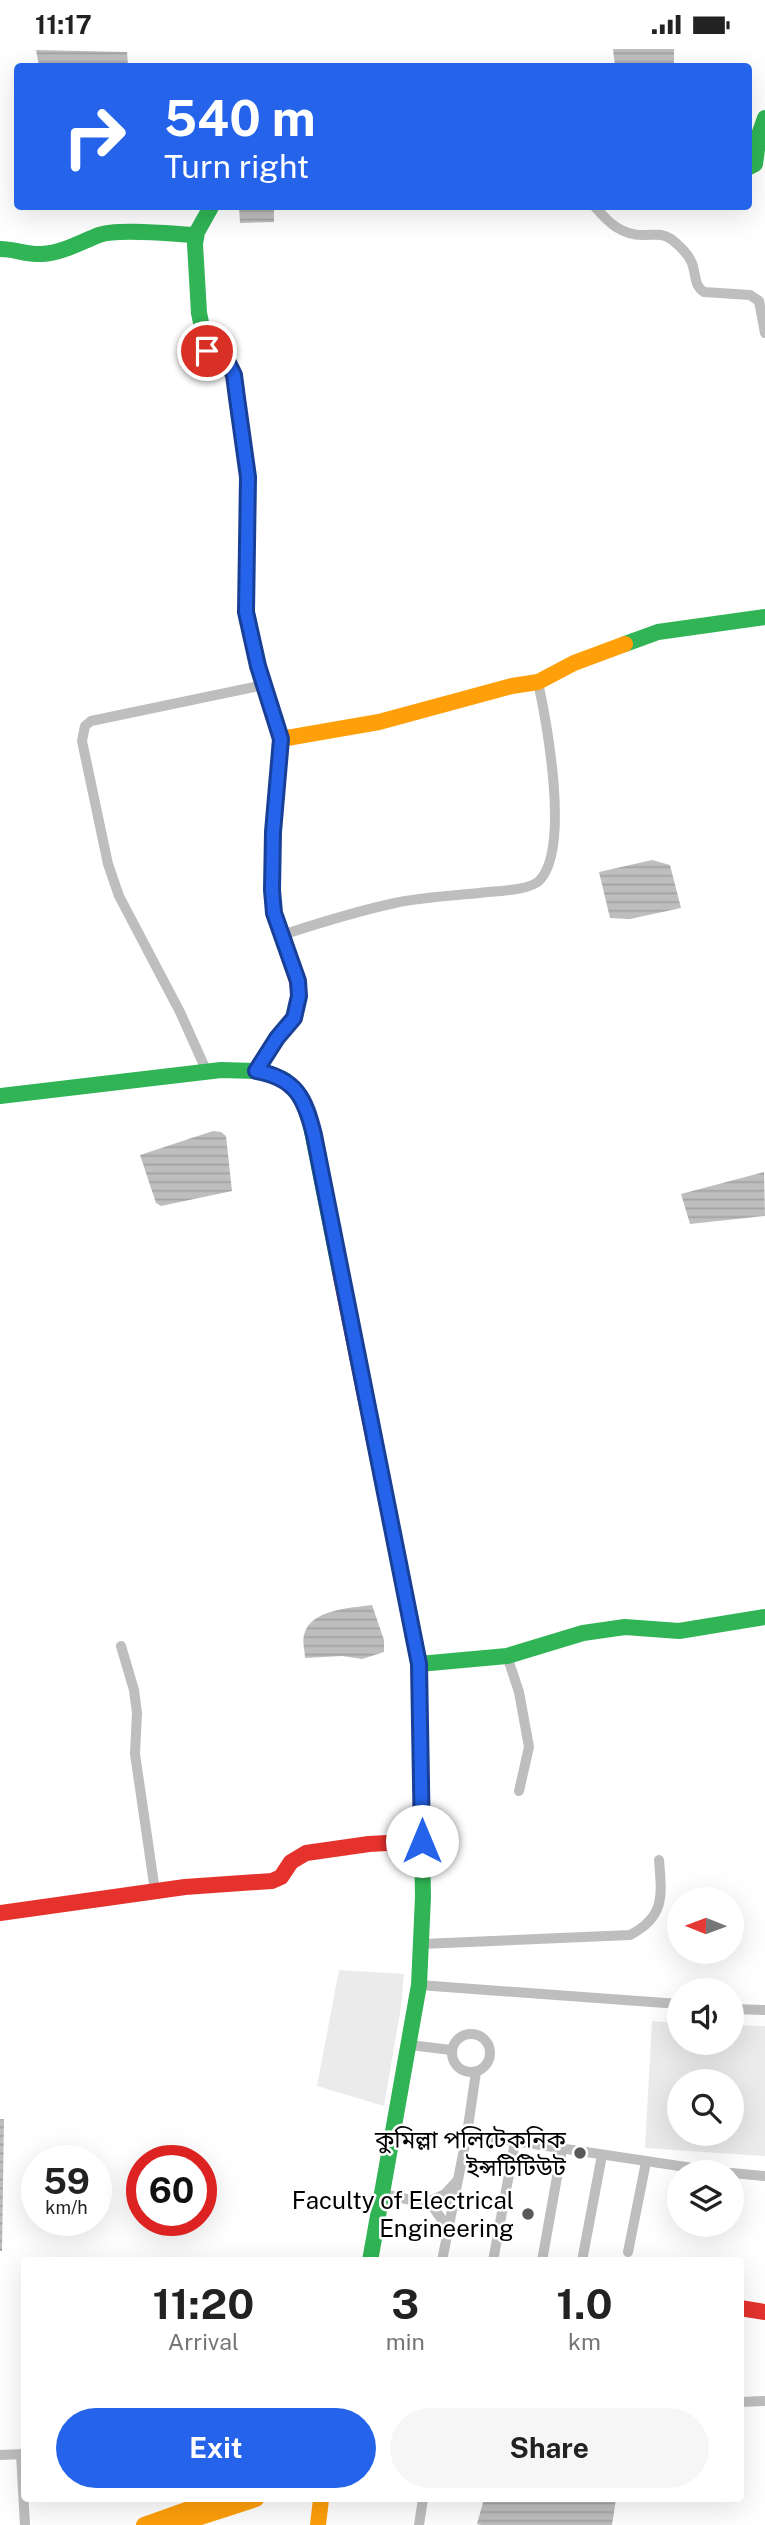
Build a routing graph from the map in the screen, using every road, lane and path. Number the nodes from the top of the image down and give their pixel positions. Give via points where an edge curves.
1 (757, 127) edge
2 (752, 166) edge
3 (210, 210) edge
4 (598, 210) edge
5 (196, 235) junction
6 (0, 249) edge
7 (765, 333) edge
8 (765, 617) edge
9 (538, 682) junction
10 (264, 685) junction
11 (281, 739) junction
12 (282, 935) junction
13 (256, 1071) junction
14 (207, 1072) junction
15 (0, 1096) edge
16 (765, 1617) edge
17 (121, 1646) dead end
18 (507, 1656) junction
19 (419, 1664) junction
20 (519, 1791) dead end
21 (422, 1841) junction
22 (660, 1860) dead end
23 (155, 1891) junction
24 (0, 1913) edge
25 (422, 1944) junction
26 (419, 1985) junction
27 (667, 2003) edge
28 (744, 2009) edge
29 (765, 2010) edge
30 (410, 2045) junction
31 (451, 2050) junction
32 (477, 2072) junction
33 (467, 2134) junction
34 (515, 2142) junction
35 (562, 2149) junction
36 (603, 2155) junction
37 (646, 2162) junction
38 (667, 2165) edge
39 (744, 2174) edge
40 (765, 2176) edge
41 (458, 2180) junction
42 (383, 2193) junction
43 (425, 2203) junction
44 (448, 2228) junction
45 (628, 2252) dead end
46 (371, 2257) edge
47 (443, 2257) edge
48 (494, 2257) edge
49 (543, 2257) edge
50 (583, 2257) edge
51 (744, 2309) edge
52 (765, 2312) edge
53 (765, 2401) edge
54 (744, 2402) edge
55 (21, 2454) edge
56 (0, 2455) edge
57 (24, 2502) edge
58 (209, 2502) edge
59 (247, 2502) edge
60 (321, 2502) edge
61 (423, 2502) edge
62 (25, 2525) edge
63 (144, 2525) edge
64 (176, 2525) edge
65 (318, 2525) edge
66 (419, 2525) edge

1 - 2 main road via 759,149
3 - 5 main road
4 - 7 street via 632,235 664,235 673,240 687,254 697,285 704,292 750,295 758,300
5 - 6 main road via 100,233 46,254
5 - 10 main road via 204,346 224,359 234,375 248,477 246,612
8 - 9 main road via 658,632 574,663
9 - 11 main road via 379,722
9 - 12 street via 557,815 550,858 538,883 397,902
10 - 11 main road
10 - 14 street via 91,721 82,732 108,864 119,896
11 - 12 main road via 272,890
12 - 13 main road via 298,981 298,1007
13 - 14 main road
13 - 19 main road via 284,1080 299,1094 309,1116
14 - 15 main road
16 - 18 main road via 679,1631 625,1627 583,1633
17 - 23 street via 134,1690 135,1754
18 - 19 main road
18 - 20 street via 519,1692 528,1747
19 - 21 main road
21 - 23 main road via 306,1853 272,1881
21 - 25 main road
22 - 25 street via 658,1908 648,1926 630,1935
23 - 24 main road
25 - 26 main road
26 - 27 street
26 - 30 main road
28 - 29 street
30 - 31 street
30 - 42 main road
31 - 32 street via 456,2065
31 - 32 street via 458,2038 468,2034 488,2041 491,2053
32 - 33 street
33 - 34 street
33 - 41 street
34 - 35 street
34 - 48 street
35 - 36 street
35 - 49 street
36 - 37 street
36 - 50 street
37 - 38 street
37 - 45 street
39 - 40 street
41 - 43 street via 445,2194
41 - 44 street
42 - 43 street
42 - 46 main road
43 - 44 street
44 - 47 street
51 - 52 main road
53 - 54 street
55 - 56 street
57 - 62 street
58 - 63 main road
59 - 64 main road
60 - 65 main road
61 - 66 street

